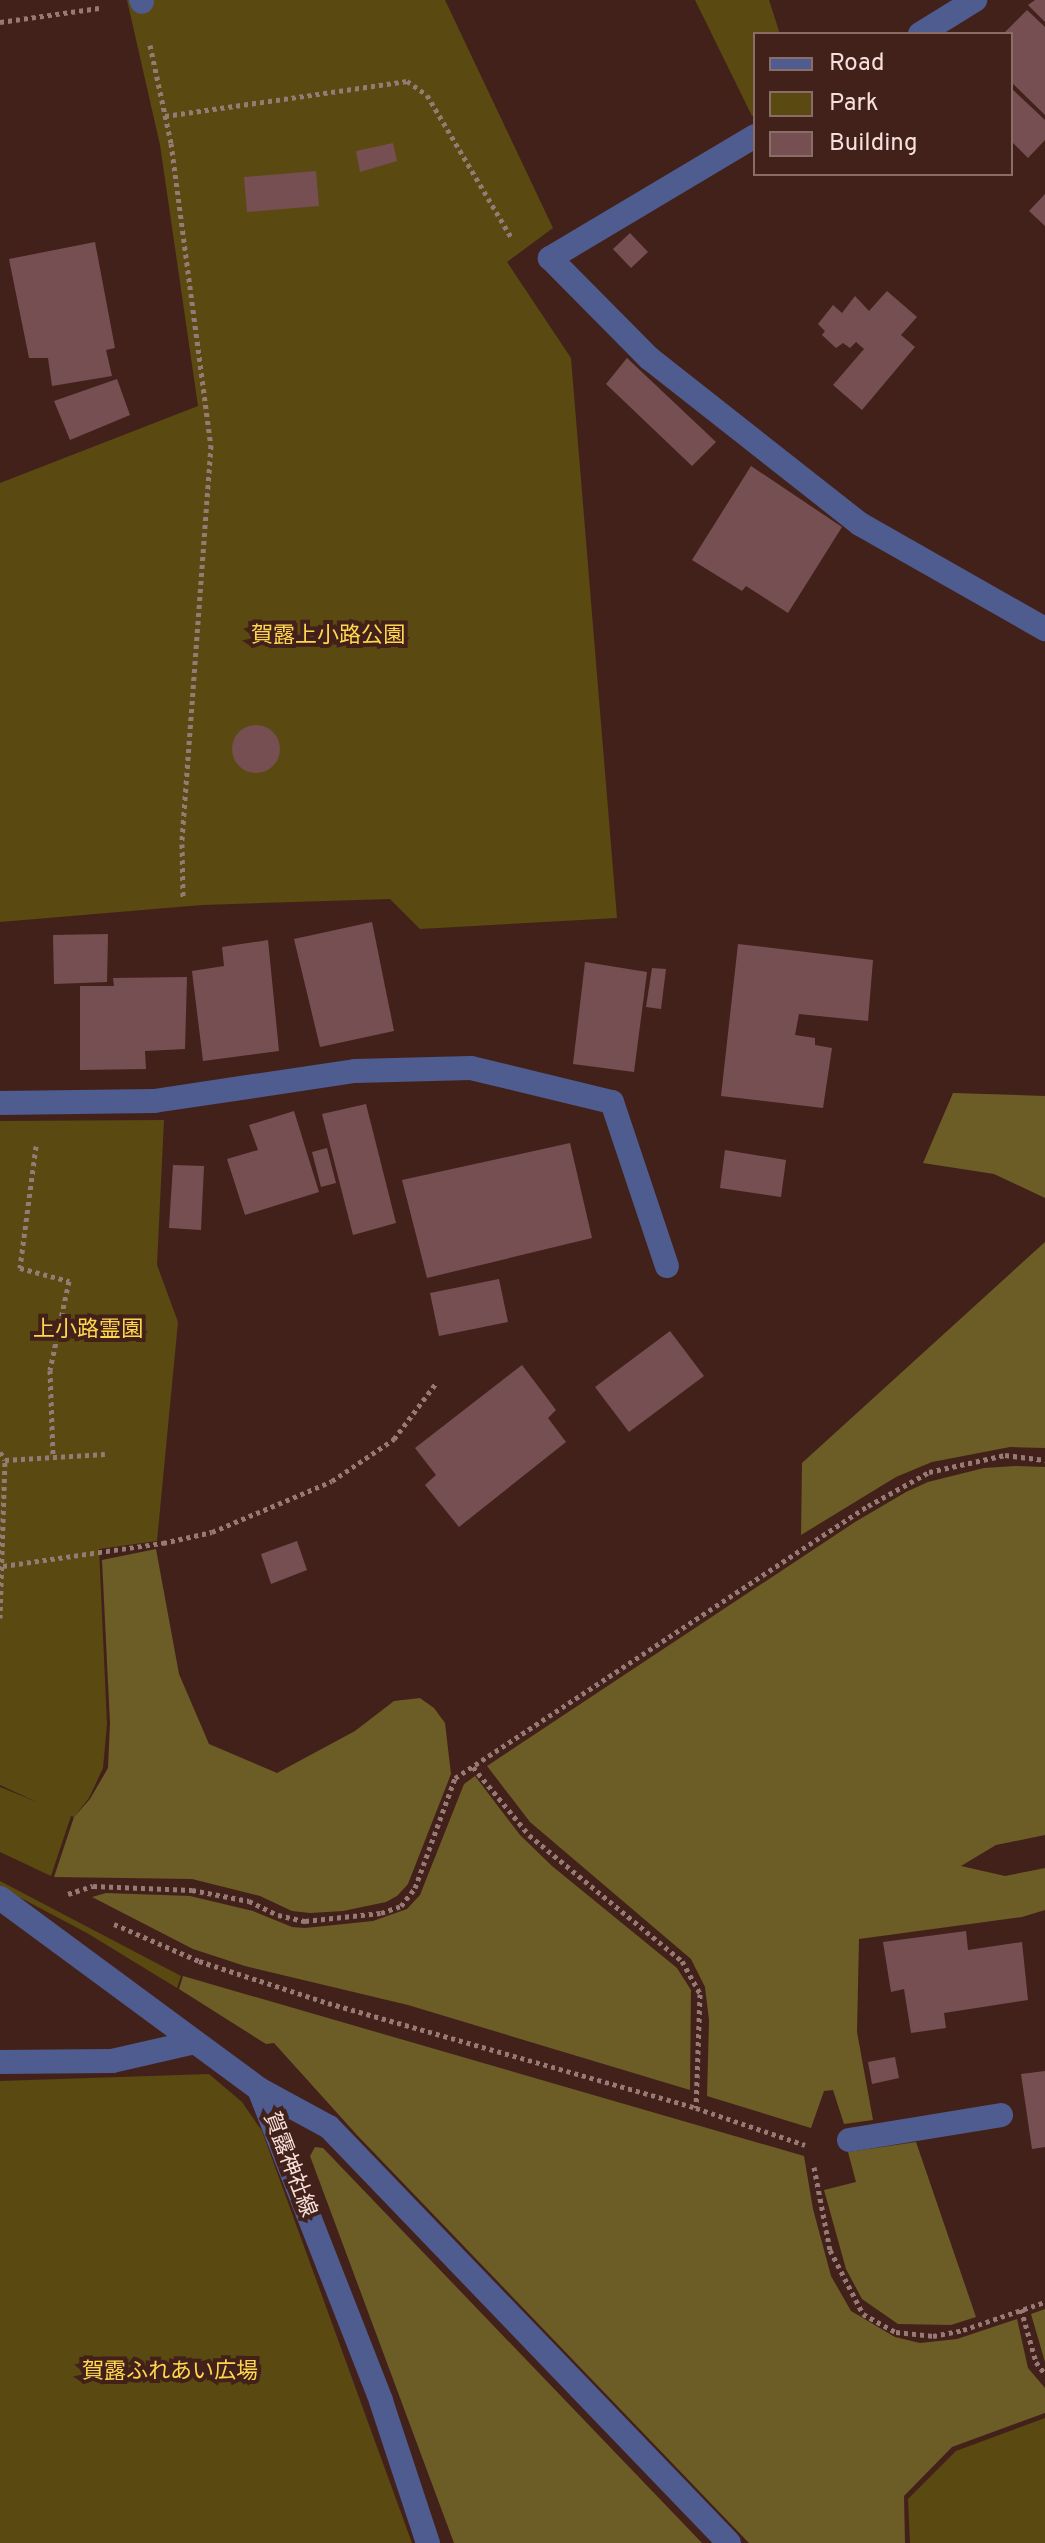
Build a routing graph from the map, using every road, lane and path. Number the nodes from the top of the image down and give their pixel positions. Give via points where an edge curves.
1 (975, 0) edge
2 (141, 1) edge
3 (0, 22) edge
4 (923, 32) edge
5 (165, 116) junction
6 (753, 137) edge
7 (550, 258) junction
8 (1045, 629) edge
9 (183, 898) dead end
10 (42, 1102) junction
11 (0, 1103) edge
12 (667, 1266) dead end
13 (437, 1382) dead end
14 (0, 1452) edge
15 (105, 1454) dead end
16 (53, 1456) junction
17 (5, 1460) junction
18 (1045, 1460) edge
19 (3, 1566) junction
20 (0, 1618) edge
21 (473, 1767) junction
22 (0, 1898) edge
23 (70, 1904) dead end
24 (113, 1923) dead end
25 (195, 2042) junction
26 (0, 2062) edge
27 (259, 2089) junction
28 (696, 2108) junction
29 (1001, 2115) dead end
30 (849, 2140) joint
31 (811, 2147) junction
32 (1045, 2302) edge
33 (1021, 2309) junction
34 (1045, 2374) edge
35 (428, 2543) edge
36 (729, 2543) edge

1 - 4 street
2 - 3 path
2 - 5 path
5 - 7 path via 407,81 427,95 522,255
5 - 9 path via 211,445 182,844
6 - 7 street
7 - 8 street via 649,358 860,524
10 - 11 street
10 - 12 street via 154,1101 355,1071 471,1068 612,1102
10 - 16 path via 20,1268 69,1281 50,1370
13 - 19 path via 394,1439 332,1481 212,1532
14 - 17 path
15 - 16 path
16 - 17 path
17 - 19 path
18 - 21 path via 1005,1455 929,1472 868,1506
19 - 20 path
21 - 23 path via 455,1778 415,1888 401,1906 381,1913 305,1921 249,1901 192,1890 93,1886 55,1898
21 - 28 path via 529,1835 682,1961 700,1994
22 - 25 street, 賀露神社線
24 - 28 path via 199,1961 328,2003
25 - 26 street via 112,2061
25 - 27 street, 賀露神社線
27 - 35 street, 賀露神社線 via 381,2401
27 - 36 street via 329,2127
28 - 31 path
29 - 30 street
30 - 31 path
31 - 33 path via 830,2250 863,2314 896,2332 933,2336
32 - 33 path
33 - 34 path via 1036,2362

